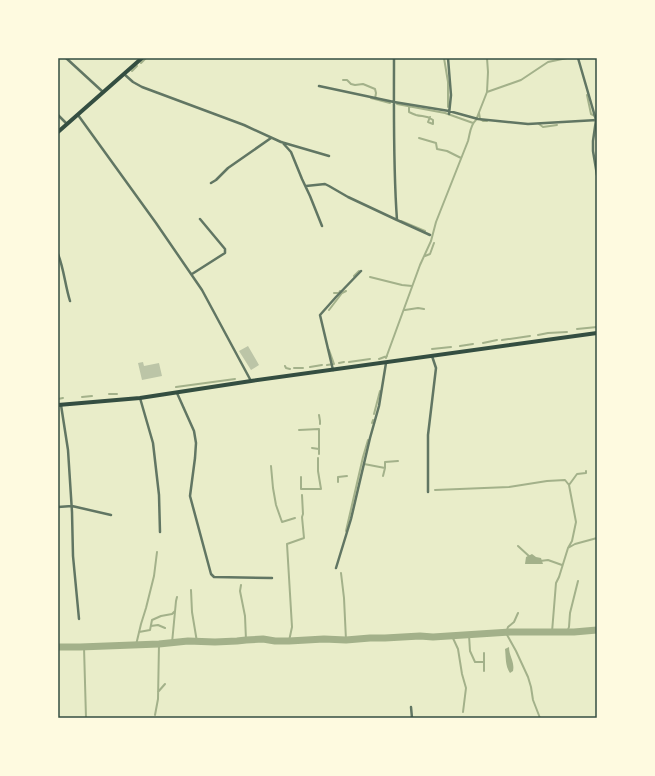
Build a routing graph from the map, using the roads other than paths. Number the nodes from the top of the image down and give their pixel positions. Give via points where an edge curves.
1 (66, 58) edge
2 (142, 58) edge
3 (394, 58) edge
4 (448, 58) edge
5 (578, 58) edge
6 (124, 74) junction
7 (319, 86) dead end
8 (103, 92) junction
9 (394, 102) junction
10 (449, 112) junction
11 (58, 115) edge
12 (77, 115) junction
13 (597, 120) edge
14 (67, 124) junction
15 (58, 132) edge
16 (271, 137) junction
17 (281, 142) junction
18 (329, 156) dead end
19 (597, 175) edge
20 (211, 183) dead end
21 (306, 186) junction
22 (200, 219) dead end
23 (397, 220) junction
24 (322, 226) dead end
25 (430, 235) dead end
26 (58, 254) edge
27 (362, 271) dead end
28 (192, 274) junction
29 (70, 301) dead end
30 (597, 334) edge
31 (432, 356) junction
32 (386, 362) junction
33 (333, 370) junction
34 (251, 381) junction
35 (176, 392) junction
36 (140, 398) junction
37 (60, 405) edge
38 (428, 492) dead end
39 (72, 506) junction
40 (58, 507) edge
41 (111, 516) dead end
42 (160, 532) dead end
43 (336, 568) dead end
44 (272, 578) dead end
45 (79, 619) dead end
46 (411, 707) dead end
47 (412, 718) edge

1 - 8 street
2 - 6 main road
3 - 9 street
4 - 10 street via 451,95
5 - 13 street
6 - 8 main road
6 - 16 street via 142,87
7 - 9 street
8 - 12 main road
9 - 10 street
9 - 23 street
10 - 13 street via 477,119 528,124
11 - 14 street
12 - 14 main road
12 - 28 street
13 - 19 street via 593,141
14 - 15 main road
16 - 17 street
16 - 20 street
17 - 18 street
17 - 21 street via 291,152
21 - 23 street via 325,184
21 - 24 street
22 - 28 street via 225,249 225,253
23 - 25 street
26 - 29 street
27 - 33 street via 320,315
28 - 34 street
30 - 31 main road
31 - 32 main road
31 - 38 street via 436,368 428,435
32 - 33 main road
32 - 43 street via 379,406
33 - 34 main road
34 - 35 main road
35 - 36 main road
35 - 44 street via 194,431 196,443 190,496 211,574 214,577
36 - 37 main road
36 - 42 street via 153,443
37 - 39 street via 68,450
39 - 40 street
39 - 41 street
39 - 45 street
46 - 47 street

